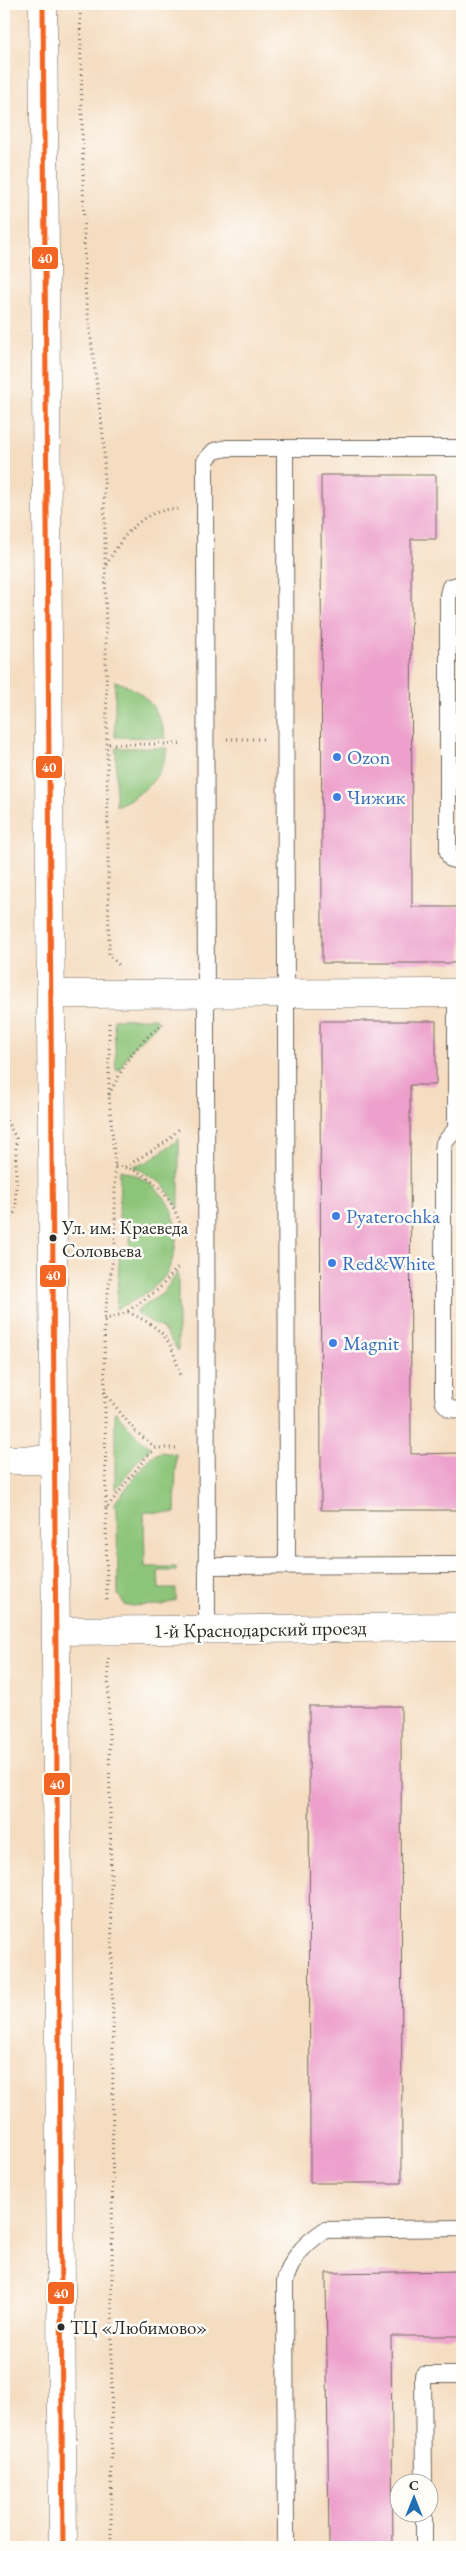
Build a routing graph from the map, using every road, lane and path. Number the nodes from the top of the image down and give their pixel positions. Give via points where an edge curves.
1 (43, 4) edge
2 (80, 4) edge
3 (285, 448) junction
4 (462, 448) edge
5 (182, 509) dead end
6 (106, 566) junction
7 (462, 584) edge
8 (222, 739) dead end
9 (266, 739) dead end
10 (109, 744) junction
11 (182, 744) dead end
12 (462, 862) edge
13 (127, 965) dead end
14 (52, 994) junction
15 (206, 994) junction
16 (286, 994) junction
17 (459, 994) edge
18 (112, 1016) dead end
19 (168, 1021) dead end
20 (109, 1096) junction
21 (4, 1116) edge
22 (181, 1127) dead end
23 (459, 1129) edge
24 (115, 1166) junction
25 (125, 1167) junction
26 (181, 1226) dead end
27 (4, 1231) edge
28 (180, 1266) dead end
29 (128, 1312) junction
30 (104, 1320) junction
31 (180, 1376) dead end
32 (104, 1392) junction
33 (462, 1410) edge
34 (156, 1448) junction
35 (179, 1448) dead end
36 (4, 1460) edge
37 (55, 1460) junction
38 (106, 1509) junction
39 (462, 1565) edge
40 (206, 1566) junction
41 (287, 1566) junction
42 (108, 1611) dead end
43 (462, 1626) edge
44 (207, 1629) junction
45 (57, 1631) junction
46 (108, 1649) dead end
47 (4, 1990) edge
48 (462, 2228) edge
49 (462, 2375) edge
50 (424, 2474) edge
51 (4, 2489) edge
52 (424, 2524) edge
53 (63, 2547) edge
54 (111, 2547) edge
55 (286, 2547) edge
56 (424, 2547) edge

1 - 14 main road
2 - 6 path via 85,290 104,442
3 - 4 lane
3 - 15 lane via 227,448 214,451 206,461
3 - 16 lane
5 - 6 path via 156,511 136,523 120,540
6 - 10 path
7 - 12 lane via 450,587 448,596 448,852 451,859
8 - 9 path
10 - 11 path
10 - 13 path via 109,955 118,965
14 - 15 main road
14 - 37 main road
15 - 16 main road
15 - 40 lane
16 - 17 main road
16 - 41 lane
17 - 23 lane
18 - 20 path via 108,1025
19 - 20 path via 143,1039
20 - 24 path
21 - 27 path via 16,1138 16,1210
22 - 25 path via 166,1142
23 - 33 lane via 444,1144 443,1151 443,1395 444,1403 450,1409
24 - 25 path
24 - 30 path via 115,1244
25 - 26 path via 148,1176 162,1188 174,1206
28 - 29 path via 159,1288
29 - 30 path
29 - 31 path via 148,1321 165,1336 175,1353
30 - 32 path
32 - 34 path via 135,1431
32 - 38 path
34 - 35 path
34 - 38 path
36 - 37 main road
37 - 45 main road
38 - 42 path
39 - 41 lane
40 - 41 lane
40 - 44 lane
43 - 44 main road, 1-й Краснодарский проезд
44 - 45 main road, 1-й Краснодарский проезд
45 - 53 main road
46 - 54 path via 113,2026
47 - 51 path
48 - 55 lane via 324,2230 307,2241 291,2262 285,2281
49 - 50 lane via 423,2375
52 - 56 lane

